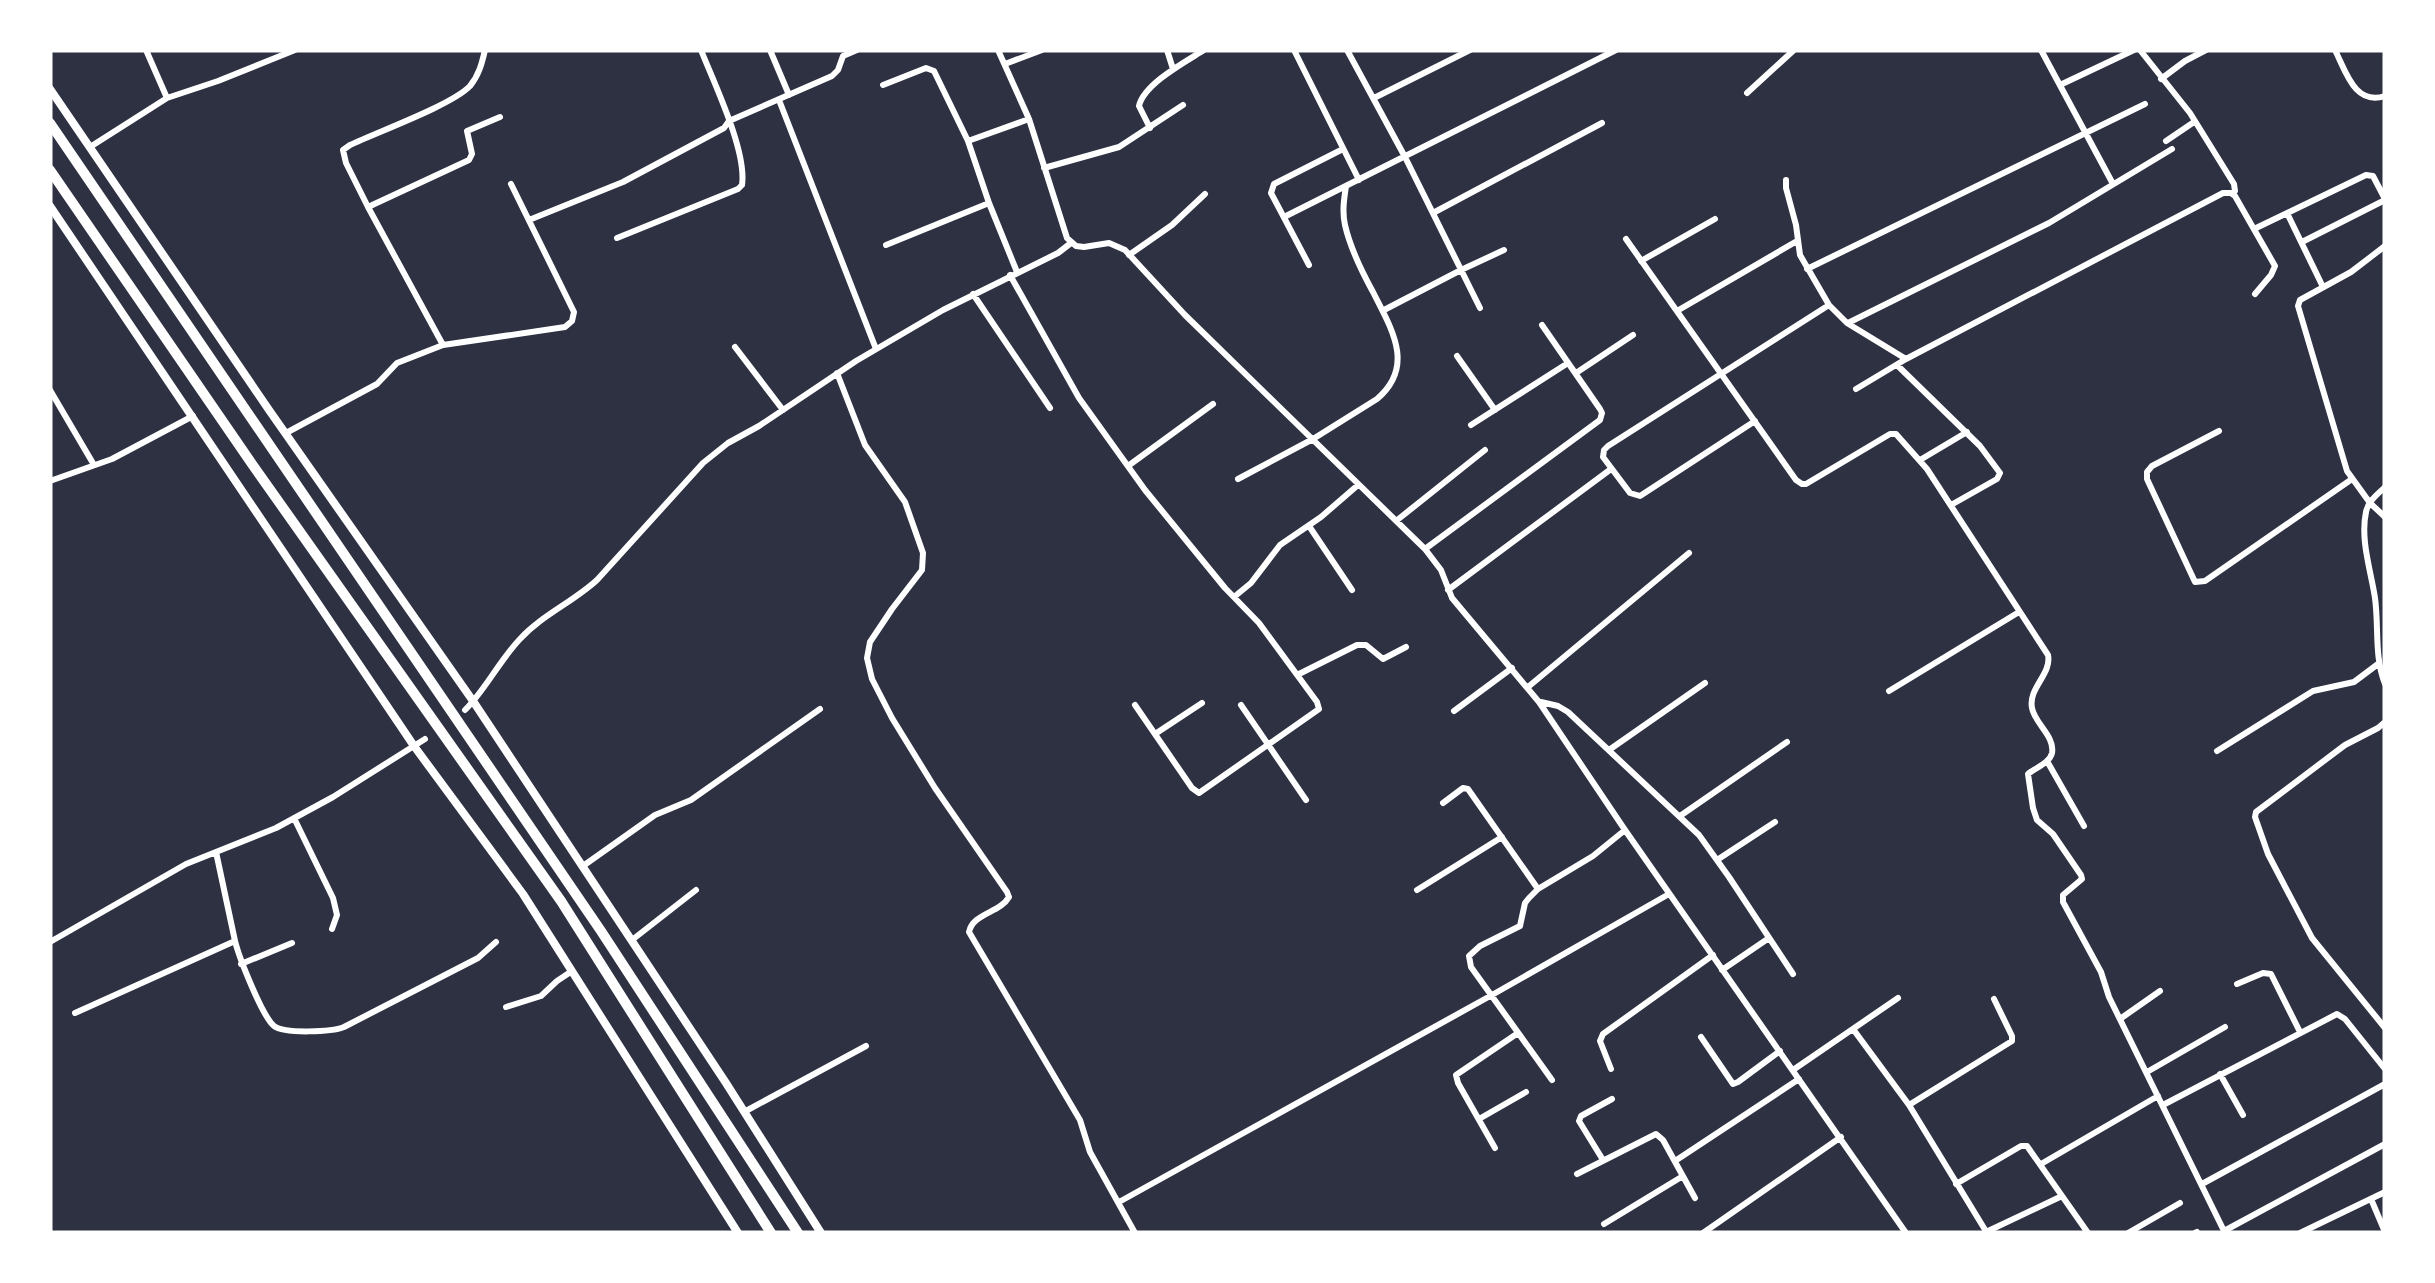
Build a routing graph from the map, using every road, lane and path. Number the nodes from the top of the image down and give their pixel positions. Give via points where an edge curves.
1 (146, 50) edge
2 (295, 50) edge
3 (485, 50) edge
4 (701, 50) edge
5 (770, 50) edge
6 (858, 50) edge
7 (998, 50) edge
8 (1042, 50) edge
9 (1167, 50) edge
10 (1204, 50) edge
11 (1294, 50) edge
12 (1347, 50) edge
13 (1470, 50) edge
14 (1616, 50) edge
15 (1794, 50) edge
16 (2041, 50) edge
17 (2137, 50) edge
18 (2206, 50) edge
19 (2335, 50) edge
20 (1005, 64) junction
21 (1173, 69) junction
22 (2161, 79) junction
23 (882, 85) dead end
24 (2060, 85) junction
25 (50, 89) edge
26 (1746, 93) dead end
27 (790, 95) junction
28 (2385, 96) edge
29 (167, 98) junction
30 (1374, 98) junction
31 (779, 100) junction
32 (1183, 104) dead end
33 (2145, 104) dead end
34 (500, 117) dead end
35 (729, 120) junction
36 (1030, 120) junction
37 (2194, 122) junction
38 (50, 123) edge
39 (1602, 123) dead end
40 (1150, 128) junction
41 (2086, 134) junction
42 (968, 141) junction
43 (2166, 141) dead end
44 (90, 147) junction
45 (1343, 149) junction
46 (2172, 149) dead end
47 (1405, 156) junction
48 (1044, 168) junction
49 (50, 170) edge
50 (1358, 180) junction
51 (1786, 180) dead end
52 (511, 184) dead end
53 (2112, 184) junction
54 (1346, 186) junction
55 (2235, 191) dead end
56 (1205, 194) dead end
57 (2385, 200) edge
58 (989, 203) junction
59 (368, 206) junction
60 (51, 209) edge
61 (1433, 212) junction
62 (2288, 213) junction
63 (1284, 217) junction
64 (1715, 218) dead end
65 (529, 220) junction
66 (2254, 229) junction
67 (617, 238) dead end
68 (1626, 239) dead end
69 (1797, 241) junction
70 (2302, 242) junction
71 (1071, 243) junction
72 (886, 245) dead end
73 (1504, 250) dead end
74 (2384, 250) edge
75 (1130, 255) junction
76 (1642, 261) junction
77 (1309, 265) dead end
78 (1807, 269) junction
79 (1461, 270) junction
80 (1014, 274) junction
81 (2324, 286) junction
82 (973, 294) junction
83 (2255, 294) dead end
84 (1829, 305) junction
85 (1480, 308) dead end
86 (1384, 310) junction
87 (1677, 311) junction
88 (1847, 323) junction
89 (1542, 325) dead end
90 (1633, 335) dead end
91 (443, 346) junction
92 (735, 347) dead end
93 (876, 349) junction
94 (1457, 356) dead end
95 (1906, 360) junction
96 (1568, 362) junction
97 (1897, 364) junction
98 (837, 373) junction
99 (1576, 373) junction
100 (1721, 373) junction
101 (1856, 389) dead end
102 (50, 390) edge
103 (1213, 404) dead end
104 (1050, 408) dead end
105 (783, 410) junction
106 (1495, 410) junction
107 (193, 416) junction
108 (1754, 421) junction
109 (1471, 425) dead end
110 (2219, 431) dead end
111 (1967, 432) junction
112 (286, 433) junction
113 (1312, 439) junction
114 (1485, 450) dead end
115 (1920, 460) junction
116 (94, 465) junction
117 (1128, 466) junction
118 (1611, 469) junction
119 (1238, 479) dead end
120 (2352, 479) junction
121 (50, 481) edge
122 (1358, 485) junction
123 (2385, 487) edge
124 (2370, 503) junction
125 (1951, 505) junction
126 (2385, 518) edge
127 (1396, 521) junction
128 (1309, 526) junction
129 (1425, 549) junction
130 (1689, 553) dead end
131 (1352, 590) dead end
132 (1448, 590) junction
133 (1234, 598) junction
134 (2019, 612) junction
135 (1406, 647) dead end
136 (2378, 664) junction
137 (1512, 668) junction
138 (1297, 675) junction
139 (1705, 683) dead end
140 (2385, 684) edge
141 (1528, 687) junction
142 (1888, 691) dead end
143 (474, 701) junction
144 (1202, 702) dead end
145 (1539, 702) junction
146 (1241, 704) dead end
147 (1135, 705) dead end
148 (820, 709) dead end
149 (465, 710) dead end
150 (1454, 711) dead end
151 (2385, 722) edge
152 (1155, 734) junction
153 (425, 738) dead end
154 (1787, 742) dead end
155 (1268, 745) junction
156 (414, 746) junction
157 (1609, 750) junction
158 (2216, 751) dead end
159 (2048, 760) junction
160 (1306, 800) dead end
161 (1442, 803) dead end
162 (1680, 816) junction
163 (294, 818) junction
164 (1775, 822) dead end
165 (2084, 826) dead end
166 (1625, 830) junction
167 (1502, 837) junction
168 (216, 852) junction
169 (1717, 860) junction
170 (582, 866) junction
171 (696, 890) dead end
172 (1417, 890) dead end
173 (1538, 890) junction
174 (1669, 894) junction
175 (332, 929) dead end
176 (1769, 938) junction
177 (632, 940) junction
178 (235, 941) junction
179 (50, 942) edge
180 (496, 942) dead end
181 (292, 943) dead end
182 (1713, 956) junction
183 (241, 964) junction
184 (1722, 970) junction
185 (572, 971) junction
186 (1793, 974) dead end
187 (2238, 984) dead end
188 (2160, 991) dead end
189 (1492, 995) junction
190 (1898, 998) dead end
191 (1994, 999) dead end
192 (506, 1007) dead end
193 (75, 1013) dead end
194 (2120, 1019) junction
195 (2225, 1027) dead end
196 (2385, 1028) edge
197 (1853, 1029) junction
198 (2300, 1032) junction
199 (1518, 1033) junction
200 (1701, 1036) dead end
201 (866, 1046) dead end
202 (1780, 1051) junction
203 (1610, 1069) dead end
204 (2385, 1069) edge
205 (1793, 1070) junction
206 (2147, 1072) junction
207 (2220, 1074) junction
208 (1799, 1079) junction
209 (1552, 1080) dead end
210 (2385, 1084) edge
211 (1526, 1092) dead end
212 (2158, 1096) junction
213 (1612, 1099) dead end
214 (1909, 1105) junction
215 (2163, 1105) junction
216 (744, 1112) junction
217 (2243, 1115) dead end
218 (1478, 1119) junction
219 (1840, 1137) junction
220 (2385, 1144) edge
221 (1495, 1148) dead end
222 (1603, 1160) junction
223 (1675, 1161) junction
224 (2041, 1164) junction
225 (1577, 1174) dead end
226 (1683, 1176) junction
227 (1956, 1184) junction
228 (2202, 1184) junction
229 (2385, 1192) edge
230 (2062, 1196) junction
231 (1695, 1198) dead end
232 (2371, 1199) junction
233 (1119, 1202) junction
234 (2180, 1203) dead end
235 (1604, 1224) dead end
236 (1987, 1232) edge
237 (2224, 1232) edge
238 (2385, 1232) edge
239 (738, 1233) edge
240 (771, 1233) edge
241 (798, 1233) edge
242 (820, 1233) edge
243 (1135, 1233) edge
244 (1703, 1233) edge
245 (1904, 1233) edge
246 (2088, 1233) edge
247 (2128, 1233) edge
248 (2300, 1233) edge

1 - 29 street
2 - 29 street
3 - 59 street via 481,69 454,98 343,150
4 - 35 street
5 - 27 street
6 - 27 street via 843,56 832,76
7 - 20 street
8 - 20 street
9 - 21 street
10 - 21 street
11 - 45 street
12 - 30 street
13 - 30 street
14 - 47 street
15 - 26 street
16 - 24 street
17 - 22 street
17 - 24 street
18 - 22 street
19 - 28 street via 2359,94
20 - 36 street
21 - 40 street via 1139,101
22 - 37 street
23 - 42 street via 934,70
24 - 41 street
25 - 44 street
27 - 31 street
29 - 44 street
30 - 47 street
31 - 35 street
31 - 93 street
32 - 40 street
33 - 41 street
34 - 59 street via 466,131 469,160
35 - 65 street via 623,182
35 - 67 street via 742,185
36 - 42 street
36 - 48 street
37 - 43 street
37 - 55 street
38 - 241 highway via 601,931
39 - 61 street
40 - 48 street via 1111,150
41 - 53 street
41 - 78 street
42 - 58 street
44 - 112 street
45 - 50 street
45 - 63 street via 1274,184 1271,193
46 - 53 street
47 - 50 street
47 - 61 street
48 - 71 street
49 - 240 highway via 561,901
50 - 54 street
51 - 69 street
52 - 65 street
53 - 88 street via 2049,223
54 - 63 street
54 - 86 street via 1348,234
56 - 75 street
57 - 62 street via 2370,175
57 - 70 street
58 - 72 street
58 - 80 street
59 - 91 street
60 - 107 street
61 - 79 street
62 - 66 street
62 - 70 street
63 - 77 street
64 - 76 street
65 - 91 street via 574,312 572,321
66 - 83 street via 2275,266
66 - 95 street via 2235,196 2223,193
68 - 76 street
69 - 78 street
69 - 87 street
70 - 81 street
71 - 75 street via 1108,243
71 - 80 street
73 - 79 street
74 - 81 street
75 - 113 street
76 - 87 street
78 - 84 street
79 - 85 street
79 - 86 street
80 - 82 street
80 - 117 street via 1078,398
81 - 120 street via 2298,306
82 - 93 street
82 - 104 street
84 - 88 street
84 - 100 street
86 - 113 street via 1398,356 1392,381 1377,399
87 - 100 street
88 - 95 street
89 - 96 street
90 - 99 street
91 - 112 street via 397,363 377,384
92 - 105 street
93 - 98 street
94 - 106 street
95 - 97 street
96 - 99 street
96 - 106 street
97 - 101 street
97 - 111 street
98 - 105 street
98 - 233 street via 865,446 904,502 924,553 922,570 870,642 872,679 935,788 1007,892 1006,904 973,922 969,932 1080,1120
99 - 129 street via 1600,409 1600,420
100 - 108 street
100 - 118 street via 1608,446 1603,457
102 - 116 street
103 - 117 street
105 - 143 street via 704,462 597,580 518,640
106 - 109 street
107 - 116 street
107 - 156 street
108 - 115 street via 1802,484 1893,433
108 - 118 street via 1640,496
110 - 120 street via 2146,475 2195,582
111 - 115 street
111 - 125 street via 2000,478
112 - 143 street
113 - 119 street
113 - 122 street
114 - 127 street
115 - 125 street
116 - 121 street
117 - 133 street
118 - 132 street
120 - 124 street
122 - 127 street
122 - 128 street
123 - 124 street
124 - 126 street
124 - 136 street via 2366,526
125 - 134 street
127 - 129 street
128 - 131 street
128 - 133 street via 1276,549
129 - 132 street
130 - 141 street
132 - 137 street
133 - 138 street
134 - 142 street
134 - 159 street via 2050,660 2032,701 2052,746
135 - 138 street via 1383,658 1358,645
136 - 140 street
136 - 158 street via 2354,682 2313,691
137 - 141 street
137 - 150 street
138 - 155 street via 1319,709
139 - 157 street
141 - 145 street
143 - 149 street
143 - 170 street
144 - 152 street
145 - 157 street via 1568,712
145 - 166 street
146 - 155 street
147 - 152 street
148 - 170 street
151 - 196 street via 2255,814 2312,938
152 - 155 street via 1199,793
153 - 156 street
154 - 162 street
155 - 160 street
156 - 163 street
156 - 185 street
157 - 162 street
159 - 165 street
159 - 194 street via 2028,774 2035,816 2082,875 2063,902
161 - 167 street via 1466,788
162 - 169 street
163 - 168 street
163 - 175 street via 333,898
164 - 169 street
166 - 173 street
166 - 174 street
167 - 172 street
167 - 173 street
168 - 178 street
168 - 179 street
169 - 176 street
170 - 177 street
171 - 177 street
173 - 189 street via 1525,903 1520,926 1469,956
174 - 182 street
174 - 189 street
176 - 184 street
176 - 186 street
177 - 216 street
178 - 183 street
178 - 193 street
180 - 183 street via 478,958 329,1031 278,1029
181 - 183 street
182 - 184 street
182 - 203 street via 1604,1034 1600,1041
184 - 202 street
185 - 192 street via 542,996
185 - 239 street
187 - 198 street via 2271,974
188 - 194 street
189 - 199 street
189 - 233 street
190 - 197 street
191 - 214 street via 2012,1041
194 - 206 street
195 - 206 street
197 - 205 street
197 - 214 street
198 - 204 street via 2340,1015
198 - 207 street
199 - 209 street
199 - 218 street via 1456,1075
200 - 202 street via 1732,1084
201 - 216 street
202 - 205 street
205 - 208 street
206 - 212 street
207 - 215 street
207 - 217 street
208 - 219 street
208 - 223 street
210 - 228 street
211 - 218 street
212 - 215 street
212 - 224 street
213 - 222 street via 1579,1121
214 - 227 street
215 - 228 street
216 - 242 street
218 - 221 street
219 - 244 street
219 - 245 street
220 - 237 street
222 - 223 street via 1656,1134
222 - 225 street
223 - 226 street
224 - 227 street via 2020,1146
224 - 230 street
226 - 231 street
226 - 235 street
227 - 236 street
228 - 237 street
229 - 232 street
230 - 236 street
230 - 246 street
232 - 238 street
232 - 248 street
233 - 243 street
234 - 247 street

